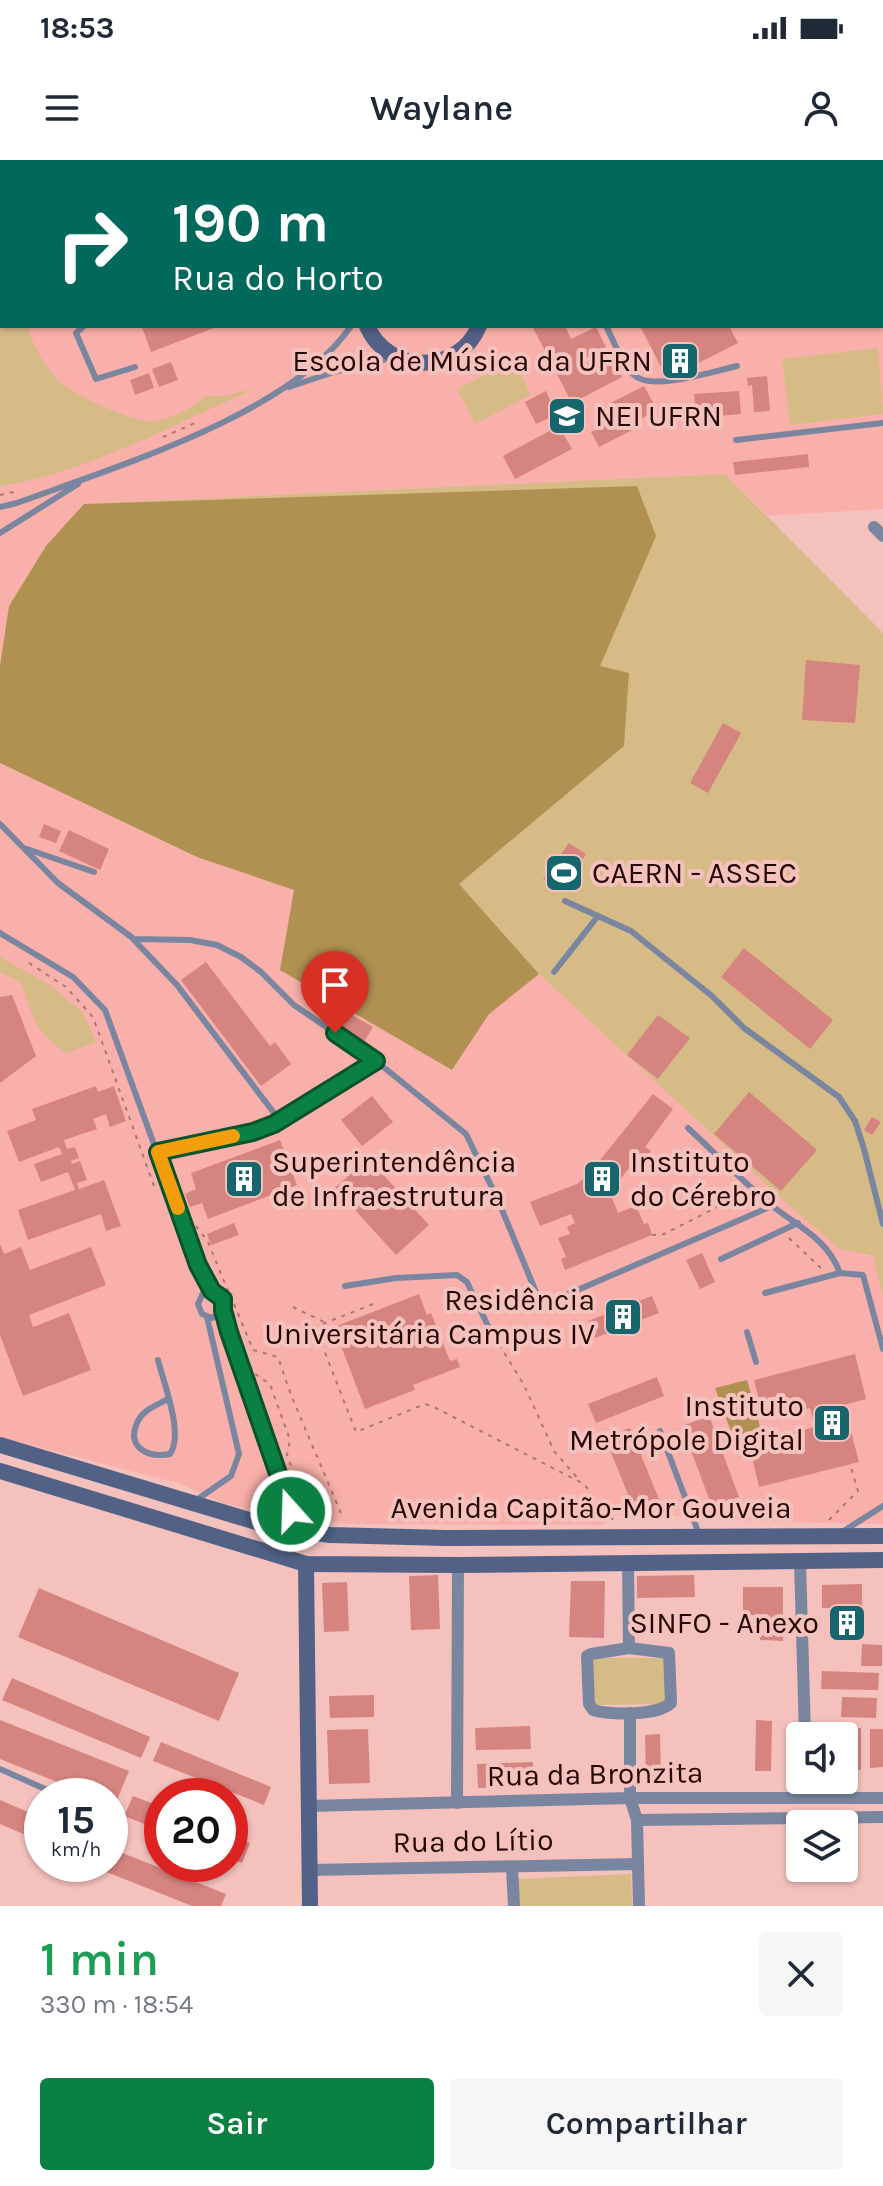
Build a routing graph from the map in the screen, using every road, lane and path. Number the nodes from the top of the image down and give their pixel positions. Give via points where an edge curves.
1 (349, 328) edge
2 (368, 328) edge
3 (478, 328) edge
4 (607, 328) edge
5 (74, 330) edge
6 (395, 357) junction
7 (737, 366) dead end
8 (135, 367) dead end
9 (282, 390) junction
10 (201, 421) dead end
11 (883, 423) edge
12 (158, 439) dead end
13 (736, 440) dead end
14 (96, 474) junction
15 (25, 490) dead end
16 (0, 495) edge
17 (0, 507) edge
18 (0, 533) edge
19 (0, 824) edge
20 (23, 848) junction
21 (94, 872) dead end
22 (565, 901) dead end
23 (598, 916) junction
24 (0, 933) edge
25 (134, 939) junction
26 (27, 962) dead end
27 (554, 972) dead end
28 (376, 1061) junction
29 (280, 1121) junction
30 (688, 1128) dead end
31 (158, 1152) junction
32 (154, 1186) dead end
33 (772, 1206) junction
34 (194, 1222) dead end
35 (798, 1223) junction
36 (883, 1224) edge
37 (721, 1259) dead end
38 (840, 1273) junction
39 (345, 1286) dead end
40 (212, 1291) junction
41 (229, 1293) dead end
42 (765, 1293) dead end
43 (373, 1304) dead end
44 (234, 1305) dead end
45 (293, 1307) dead end
46 (223, 1310) junction
47 (207, 1317) junction
48 (326, 1323) junction
49 (489, 1328) joint
50 (747, 1332) dead end
51 (883, 1349) edge
52 (158, 1360) dead end
53 (756, 1362) dead end
54 (251, 1372) dead end
55 (168, 1399) junction
56 (660, 1431) dead end
57 (0, 1445) edge
58 (850, 1464) dead end
59 (0, 1471) edge
60 (581, 1482) junction
61 (193, 1503) junction
62 (883, 1506) edge
63 (608, 1516) dead end
64 (310, 1517) dead end
65 (345, 1524) dead end
66 (831, 1529) junction
67 (299, 1532) junction
68 (883, 1536) edge
69 (700, 1537) junction
70 (883, 1560) edge
71 (800, 1561) junction
72 (628, 1562) junction
73 (306, 1564) junction
74 (458, 1565) junction
75 (629, 1648) junction
76 (630, 1713) junction
77 (805, 1722) edge
78 (0, 1769) edge
79 (24, 1780) edge
80 (806, 1794) edge
81 (630, 1798) junction
82 (806, 1798) junction
83 (883, 1798) edge
84 (457, 1803) junction
85 (308, 1806) junction
86 (883, 1817) edge
87 (637, 1820) junction
88 (638, 1864) junction
89 (512, 1867) junction
90 (310, 1870) junction
91 (310, 1906) edge
92 (514, 1906) edge
93 (639, 1906) edge

1 - 9 lane via 322,361
2 - 6 main road
3 - 6 main road via 451,357 413,363
4 - 7 lane via 640,380 658,383
5 - 8 lane via 96,379
6 - 9 lane
9 - 14 lane via 198,433
10 - 12 path
11 - 13 lane
14 - 17 lane
14 - 18 lane
15 - 16 path
19 - 20 lane
20 - 21 lane
20 - 25 lane via 58,883
22 - 23 lane
23 - 27 lane
23 - 36 lane via 631,931 744,1028 839,1097 855,1121
24 - 31 lane via 73,977 105,1010
25 - 28 lane via 190,940 241,957 294,1005
25 - 29 lane via 177,985
26 - 32 path via 66,987 93,1017
28 - 29 lane
28 - 33 lane via 466,1134 542,1301
29 - 31 lane via 253,1132
30 - 33 lane
31 - 40 lane
33 - 35 lane
34 - 41 path
35 - 37 lane
35 - 38 lane via 830,1251
38 - 42 lane
38 - 51 lane via 863,1275
39 - 49 lane via 457,1275 467,1282
40 - 46 lane via 223,1299
40 - 47 lane via 203,1293 198,1304
43 - 48 path
44 - 65 path via 253,1350 278,1357
45 - 48 path
46 - 47 lane
46 - 67 lane
47 - 61 lane via 239,1454 231,1476
48 - 60 path via 315,1327 356,1432 425,1404
49 - 60 path via 524,1385 554,1451
50 - 53 lane
52 - 55 lane
54 - 64 path via 270,1384 290,1440 287,1455
55 - 55 lane via 175,1448 156,1457 134,1442 137,1423 147,1410
56 - 69 lane
57 - 61 main road, Avenida Capitão-Mor Gouveia
58 - 66 path via 858,1491
59 - 73 main road
60 - 63 path
61 - 67 main road, Avenida Capitão-Mor Gouveia
62 - 66 lane
66 - 68 main road, Avenida Capitão-Mor Gouveia
66 - 69 main road, Avenida Capitão-Mor Gouveia
67 - 69 main road, Avenida Capitão-Mor Gouveia via 446,1538
70 - 71 main road
71 - 72 main road
71 - 77 street
72 - 74 main road
72 - 75 street
73 - 74 main road
73 - 85 main road
74 - 84 street
75 - 76 street via 668,1652 671,1682 669,1705
75 - 76 street via 587,1658 591,1708
76 - 81 street
78 - 79 lane
80 - 82 street
81 - 82 street, Rua da Bronzita
81 - 84 street, Rua da Bronzita
81 - 87 street
82 - 83 street, Rua da Bronzita
84 - 85 street, Rua da Bronzita
85 - 90 main road
86 - 87 street, Rua da Bronzita
87 - 88 street
88 - 89 street, Rua do Lítio
88 - 93 street
89 - 90 street, Rua do Lítio
89 - 92 street
90 - 91 main road

